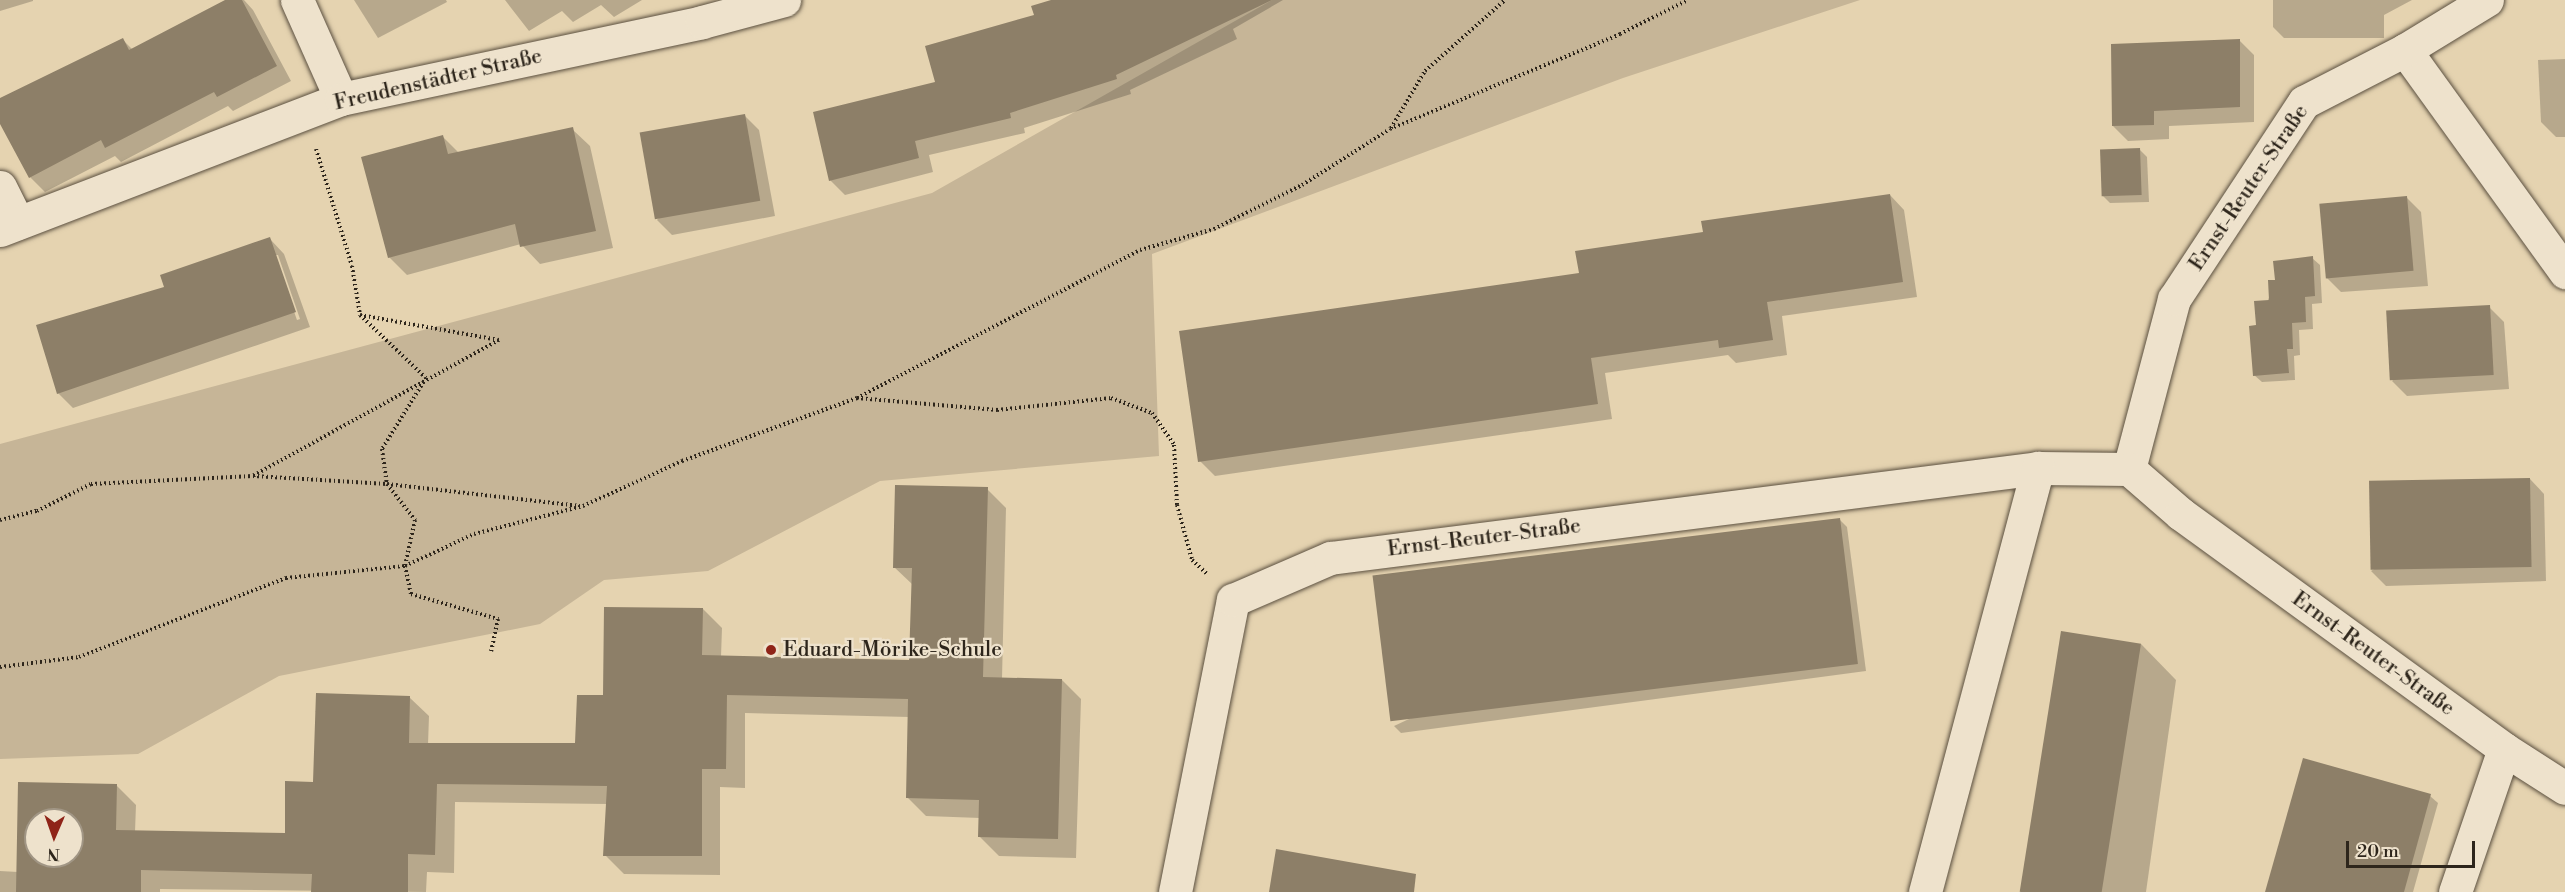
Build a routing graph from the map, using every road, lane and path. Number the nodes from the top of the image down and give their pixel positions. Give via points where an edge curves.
1 (297, 0) edge
2 (784, 0) edge
3 (1504, 0) edge
4 (1688, 0) edge
5 (2487, 0) edge
6 (2404, 50) junction
7 (341, 99) junction
8 (305, 114) junction
9 (1390, 129) junction
10 (0, 187) edge
11 (9, 227) edge
12 (2565, 272) edge
13 (360, 315) junction
14 (426, 378) junction
15 (857, 398) junction
16 (2038, 468) junction
17 (2128, 469) junction
18 (253, 476) junction
19 (387, 484) junction
20 (583, 506) junction
21 (0, 520) edge
22 (405, 566) junction
23 (1233, 600) junction
24 (491, 651) dead end
25 (0, 667) edge
26 (2504, 749) junction
27 (2565, 788) edge
28 (1174, 892) edge
29 (1925, 892) edge
30 (2455, 892) edge

1 - 7 street
2 - 7 street, Freudenstädter Straße via 702,22
3 - 9 path via 1425,71
4 - 9 path via 1620,34
5 - 6 street, Ernst-Reuter-Straße
6 - 12 street
6 - 17 street, Ernst-Reuter-Straße via 2304,102 2174,299
7 - 8 street, Freudenstädter Straße
8 - 11 street, Freudenstädter Straße
8 - 13 path via 352,266
9 - 15 path via 1302,185 1214,229 1140,250
10 - 11 street
13 - 14 path
13 - 14 path via 499,340
14 - 18 path
14 - 19 path via 382,449
15 - 20 path via 682,461
15 - 23 path via 997,410 1111,398 1152,413 1174,445 1177,505 1192,560
16 - 17 street, Ernst-Reuter-Straße
16 - 23 street, Ernst-Reuter-Straße via 1330,558
16 - 29 street
17 - 26 street, Ernst-Reuter-Straße via 2181,514
18 - 19 path
18 - 21 path via 91,484 37,511
19 - 20 path
19 - 22 path via 415,520
20 - 22 path via 474,534
22 - 24 path via 411,594 498,619
22 - 25 path via 286,578 79,657
23 - 28 street
26 - 27 street, Ernst-Reuter-Straße
26 - 30 street

